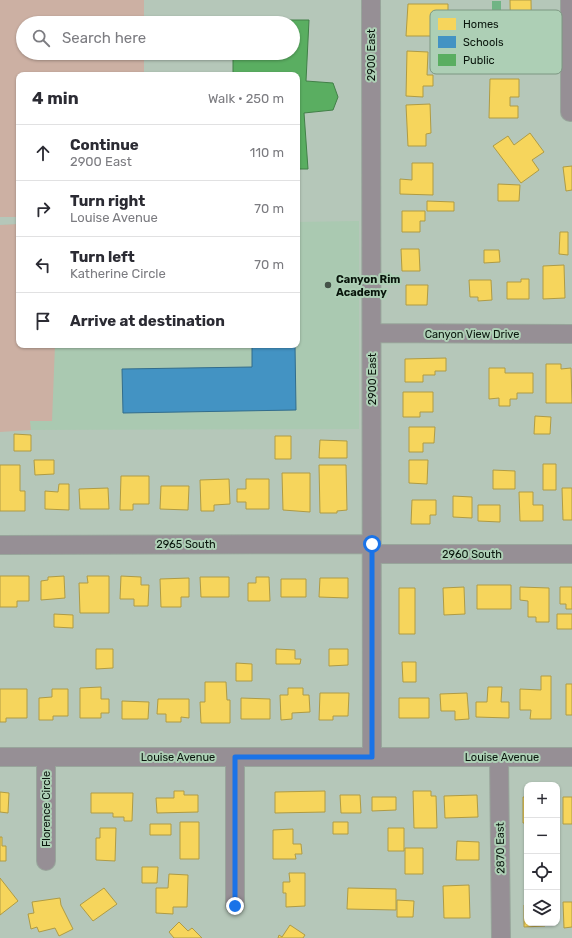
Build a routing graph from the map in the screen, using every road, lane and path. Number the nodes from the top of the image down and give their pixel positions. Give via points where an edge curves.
1 (371, 0) edge
2 (570, 0) edge
3 (570, 112) dead end
4 (372, 333) junction
5 (572, 334) edge
6 (0, 545) edge
7 (372, 549) junction
8 (572, 554) edge
9 (0, 757) edge
10 (46, 757) junction
11 (235, 757) junction
12 (372, 757) junction
13 (500, 757) junction
14 (572, 757) edge
15 (46, 861) dead end
16 (235, 906) dead end
17 (501, 938) edge

1 - 4 street, 2900 East
2 - 3 street
4 - 5 street, Canyon View Drive
4 - 7 street, 2900 East
6 - 7 street, 2965 South
7 - 8 street, 2960 South
7 - 12 street, 2900 East
9 - 10 street, Louise Avenue
10 - 11 street, Louise Avenue
10 - 15 street, Florence Circle
11 - 12 street, Louise Avenue
11 - 16 street
12 - 13 street, Louise Avenue
13 - 14 street, Louise Avenue
13 - 17 street, 2870 East

